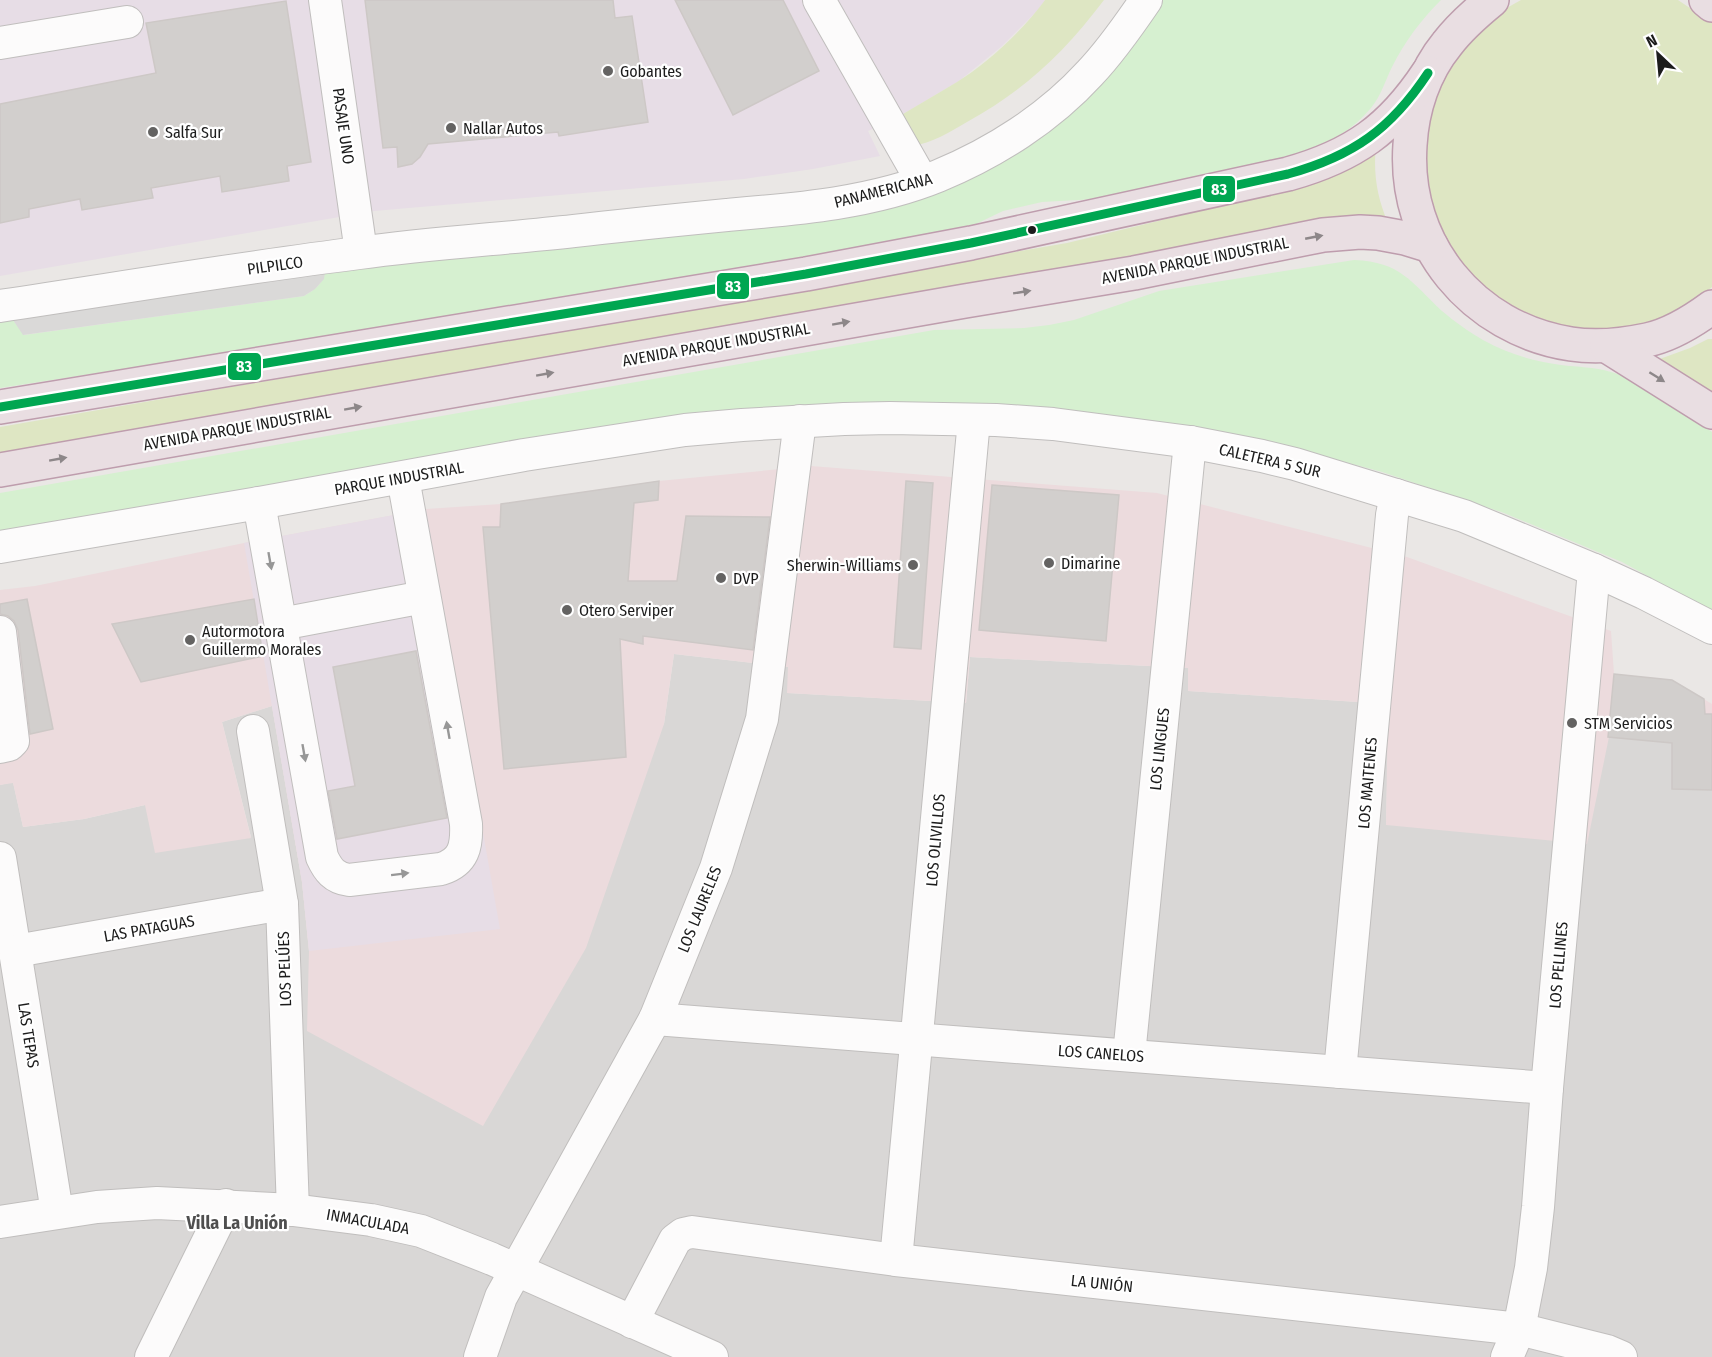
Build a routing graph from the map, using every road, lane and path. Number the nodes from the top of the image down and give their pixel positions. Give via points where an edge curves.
1 (326, 0) edge
2 (819, 0) edge
3 (1146, 0) edge
4 (1492, 0) edge
5 (1706, 0) edge
6 (1712, 5) edge
7 (127, 22) dead end
8 (0, 43) edge
9 (1428, 73) junction
10 (922, 181) junction
11 (551, 233) joint
12 (1431, 246) junction
13 (361, 252) junction
14 (0, 306) edge
15 (1712, 307) edge
16 (1607, 346) junction
17 (0, 407) edge
18 (1712, 412) edge
19 (974, 420) junction
20 (800, 421) junction
21 (1190, 442) junction
22 (0, 470) edge
23 (403, 478) junction
24 (1396, 495) junction
25 (259, 503) junction
26 (0, 547) edge
27 (1594, 570) junction
28 (424, 597) junction
29 (281, 624) junction
30 (1712, 628) edge
31 (0, 632) edge
32 (252, 731) dead end
33 (0, 747) edge
34 (0, 858) edge
35 (282, 904) junction
36 (16, 951) junction
37 (655, 1018) junction
38 (916, 1039) junction
39 (1129, 1055) junction
40 (1340, 1072) junction
41 (1547, 1088) junction
42 (226, 1205) junction
43 (293, 1210) junction
44 (57, 1212) junction
45 (0, 1222) edge
46 (896, 1260) junction
47 (516, 1270) junction
48 (632, 1322) junction
49 (1513, 1343) edge
50 (150, 1357) edge
51 (480, 1357) edge
52 (712, 1357) edge
53 (1622, 1357) edge

1 - 13 street, PASAJE UNO
2 - 10 street
3 - 10 street, PANAMERICANA via 1090,74 1052,109 991,150
4 - 9 highway via 1467,20
5 - 6 highway
7 - 8 street
9 - 12 highway via 1417,101 1409,160 1419,219
9 - 17 highway via 1413,96 1374,134 1333,159 1288,174 971,243 806,274
10 - 11 street, PANAMERICANA via 868,197 814,206
11 - 13 street, PILPILCO
12 - 16 highway via 1450,276 1504,322 1572,345
22 -> 12 highway, AVENIDA PARQUE INDUSTRIAL via 1134,273 1323,235 1378,233
13 - 14 street, PILPILCO
15 - 16 highway via 1689,323 1650,339
16 -> 18 highway
19 - 20 street, CALETERA 5 SUR
19 - 21 street, CALETERA 5 SUR via 1053,424
19 - 38 street, LOS OLIVILLOS
20 - 23 street, PARQUE INDUSTRIAL via 685,430
20 - 37 street, LOS LAURELES via 762,719 716,868
21 - 24 street, CALETERA 5 SUR via 1295,464
21 - 39 street, LOS LINGUES
23 - 25 street, PARQUE INDUSTRIAL
23 - 28 street
24 - 27 street, CALETERA 5 SUR via 1464,516
24 - 40 street, LOS MAITENES
25 - 26 street, PARQUE INDUSTRIAL
25 -> 29 street
27 - 30 street, CALETERA 5 SUR
27 - 41 street, LOS PELLINES
28 - 29 street
29 -> 28 street via 327,868 340,879 349,880 441,869 451,867 461,857 466,824
31 - 33 street via 13,741
32 - 35 street, LOS PELÚES
34 - 36 street, LAS TEPAS
35 - 36 street, LAS PATAGUAS
35 - 43 street, LOS PELÚES
36 - 44 street, LAS TEPAS
37 - 38 street, LOS CANELOS
37 - 47 street, LOS LAURELES
38 - 39 street, LOS CANELOS
38 - 46 street, LOS OLIVILLOS
39 - 40 street, LOS CANELOS
40 - 41 street, LOS CANELOS
41 - 49 street, LOS PELLINES via 1531,1268
42 - 43 street, INMACULADA
42 - 44 street, INMACULADA via 129,1204
42 - 50 street
43 - 47 street, INMACULADA via 421,1231
44 - 45 street, INMACULADA
46 - 48 street, LA UNIÓN via 692,1232 683,1234 675,1240
46 - 49 street, LA UNIÓN
47 - 48 street, INMACULADA
47 - 51 street, LOS LAURELES via 501,1297
48 - 52 street, INMACULADA
49 - 53 street, LA UNIÓN via 1606,1351

